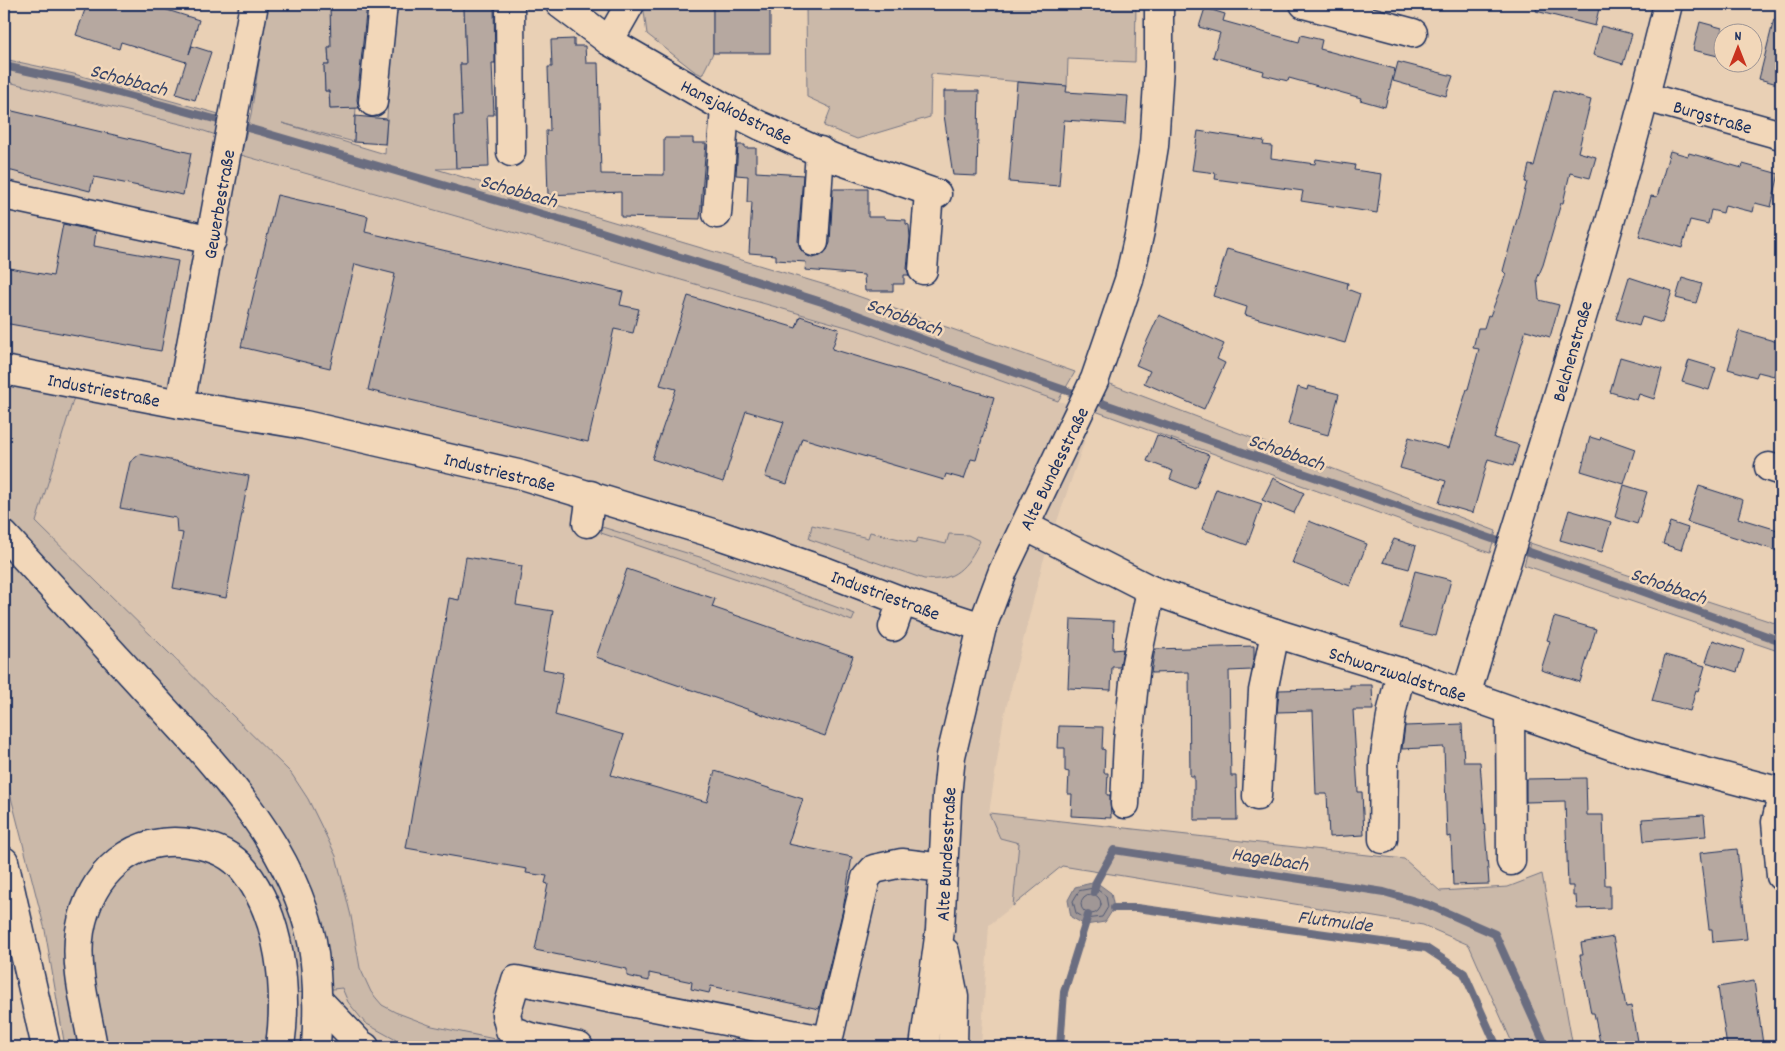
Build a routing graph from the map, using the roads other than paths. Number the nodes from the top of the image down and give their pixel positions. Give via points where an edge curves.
1 (254, 4) edge
2 (383, 4) edge
3 (510, 4) edge
4 (560, 4) edge
5 (630, 4) edge
6 (1159, 4) edge
7 (1304, 4) edge
8 (1668, 4) edge
9 (1413, 34) dead end
10 (610, 41) junction
11 (1646, 97) junction
12 (373, 102) dead end
13 (725, 108) junction
14 (1781, 135) edge
15 (820, 151) junction
16 (511, 152) dead end
17 (4, 195) edge
18 (717, 214) dead end
19 (212, 240) junction
20 (814, 242) dead end
21 (923, 270) dead end
22 (4, 370) edge
23 (180, 404) junction
24 (591, 495) junction
25 (587, 524) dead end
26 (1025, 526) junction
27 (4, 535) edge
28 (1151, 590) junction
29 (902, 601) junction
30 (893, 627) dead end
31 (982, 627) junction
32 (1275, 633) junction
33 (1401, 672) junction
34 (1466, 695) junction
35 (1510, 711) junction
36 (1781, 792) edge
37 (1257, 796) dead end
38 (1781, 800) edge
39 (1125, 804) dead end
40 (1383, 839) dead end
41 (4, 861) edge
42 (1511, 861) dead end
43 (942, 868) junction
44 (1781, 876) edge
45 (940, 930) junction
46 (317, 999) junction
47 (931, 1007) junction
48 (46, 1047) edge
49 (93, 1047) edge
50 (280, 1047) edge
51 (316, 1047) edge
52 (365, 1047) edge
53 (578, 1047) edge
54 (906, 1047) edge
55 (924, 1047) edge
56 (953, 1047) edge

1 - 19 main road, Gewerbestraße
2 - 12 main road
3 - 16 main road
4 - 10 main road, Hansjakobstraße
5 - 10 main road
6 - 26 main road, Alte Bundesstraße via 1154,146 1130,280 1095,379
7 - 9 main road
8 - 11 main road, Belchenstraße
10 - 13 main road, Hansjakobstraße
11 - 14 main road, Burgstraße
11 - 34 main road, Belchenstraße
13 - 15 main road, Hansjakobstraße
13 - 18 main road
15 - 20 main road
15 - 21 main road, Hansjakobstraße via 933,193
17 - 19 main road
19 - 23 main road, Gewerbestraße
22 - 23 main road, Industriestraße
23 - 24 main road, Industriestraße via 305,425 518,474
24 - 25 main road
24 - 29 main road, Industriestraße via 784,557
26 - 28 main road, Schwarzwaldstraße
26 - 31 main road, Alte Bundesstraße
27 - 46 main road via 199,747 258,821 296,892 312,942
28 - 32 main road, Schwarzwaldstraße
28 - 39 main road via 1136,663
29 - 30 main road
29 - 31 main road, Industriestraße
31 - 43 main road, Alte Bundesstraße via 951,756
32 - 33 main road, Schwarzwaldstraße
32 - 37 main road via 1263,691
33 - 34 main road, Schwarzwaldstraße
33 - 40 main road via 1384,762
34 - 35 main road, Schwarzwaldstraße
35 - 36 main road, Schwarzwaldstraße via 1630,752
35 - 42 main road
38 - 44 main road via 1776,822
41 - 48 main road
43 - 45 main road, Alte Bundesstraße
43 - 53 main road via 902,863 874,869 866,878 828,1041 516,980 506,1014 510,1030
45 - 47 main road, Alte Bundesstraße
45 - 56 main road, Alte Bundesstraße via 954,997
46 - 51 main road
46 - 52 main road
47 - 54 main road
47 - 55 main road, Alte Bundesstraße
49 - 50 main road via 79,966 80,932 88,900 102,877 123,856 150,845 179,841 223,853 243,869 261,896 280,958 284,1021

